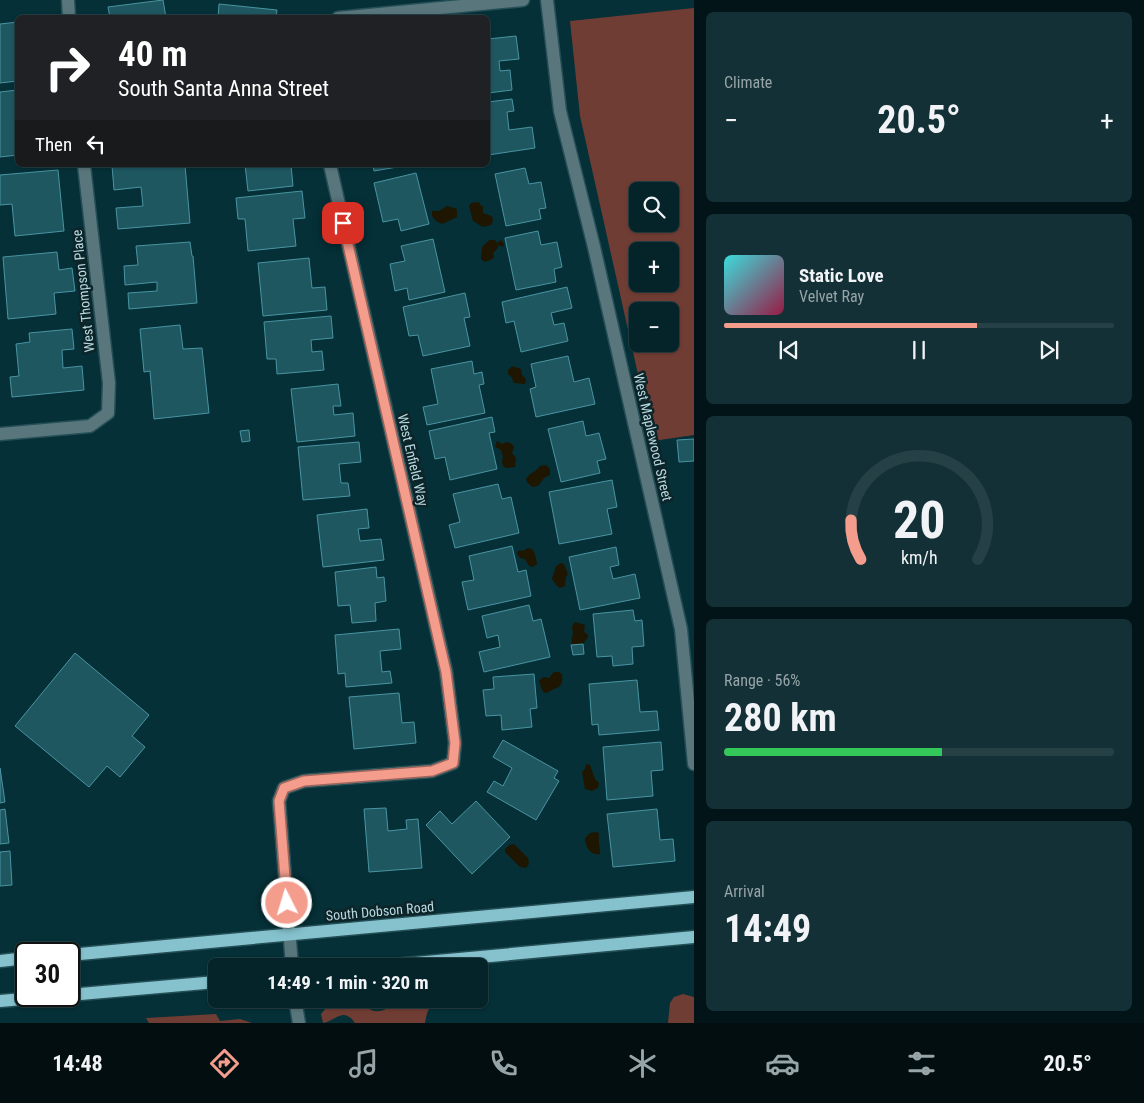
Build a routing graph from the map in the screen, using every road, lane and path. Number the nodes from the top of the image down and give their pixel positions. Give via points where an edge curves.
1 (68, 0) edge
2 (523, 0) edge
3 (547, 0) edge
4 (68, 15) edge
5 (369, 15) edge
6 (84, 167) edge
7 (330, 167) edge
8 (0, 434) edge
9 (694, 764) edge
10 (694, 898) edge
11 (290, 934) junction
12 (694, 937) edge
13 (80, 954) edge
14 (292, 958) edge
15 (469, 958) edge
16 (15, 959) edge
17 (0, 961) edge
18 (208, 983) edge
19 (80, 994) edge
20 (15, 1000) edge
21 (0, 1001) edge
22 (296, 1008) edge
23 (298, 1023) edge

1 - 4 street
2 - 5 street
3 - 9 street, West Maplewood Street via 560,112 681,629
6 - 8 street, West Thompson Place via 109,386 108,413 90,426
7 - 11 street, West Enfield Way via 446,672 455,743 453,763 432,771 304,781 284,788 279,801
10 - 11 main road, South Dobson Road
11 - 13 main road, South Dobson Road
11 - 14 street
12 - 15 main road
16 - 17 main road
18 - 19 main road
20 - 21 main road
22 - 23 street

